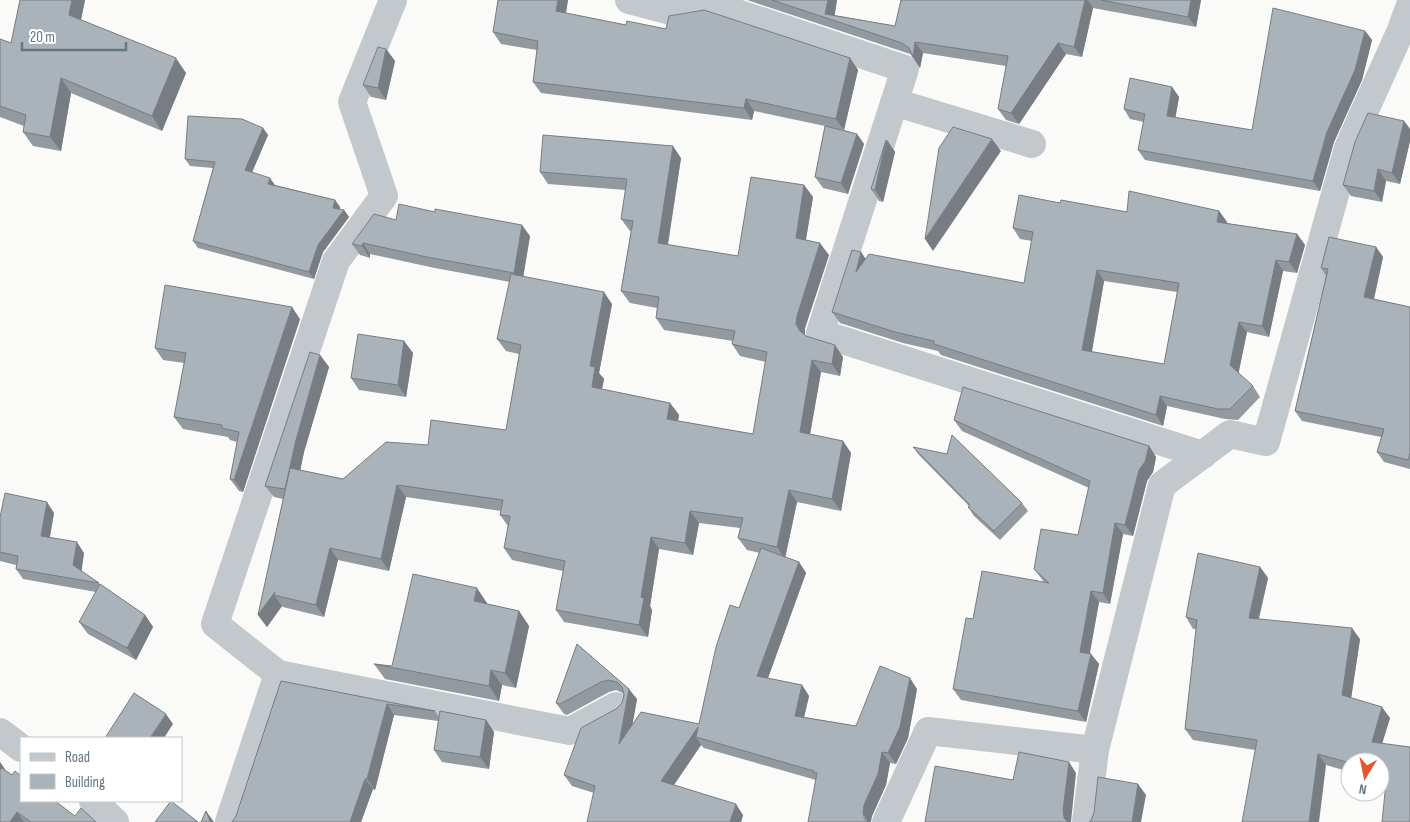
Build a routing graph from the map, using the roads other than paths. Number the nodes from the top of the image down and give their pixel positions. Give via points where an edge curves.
1 (393, 0) edge
2 (629, 0) edge
3 (1410, 5) edge
4 (894, 102) junction
5 (1032, 144) dead end
6 (1203, 455) junction
7 (278, 674) junction
8 (616, 706) edge
9 (0, 732) edge
10 (20, 747) edge
11 (1095, 750) junction
12 (94, 802) edge
13 (115, 822) edge
14 (229, 822) edge
15 (886, 822) edge
16 (1086, 822) edge

1 - 7 street via 352,102 384,196 336,261 215,624
2 - 4 street via 674,12 713,5 905,69
3 - 6 street via 1348,148 1266,442 1230,434
4 - 5 street
4 - 6 street via 820,333
6 - 11 street via 1162,485
7 - 8 street via 570,731
7 - 14 street
9 - 10 street
11 - 15 street via 928,731
11 - 16 street
12 - 13 street

